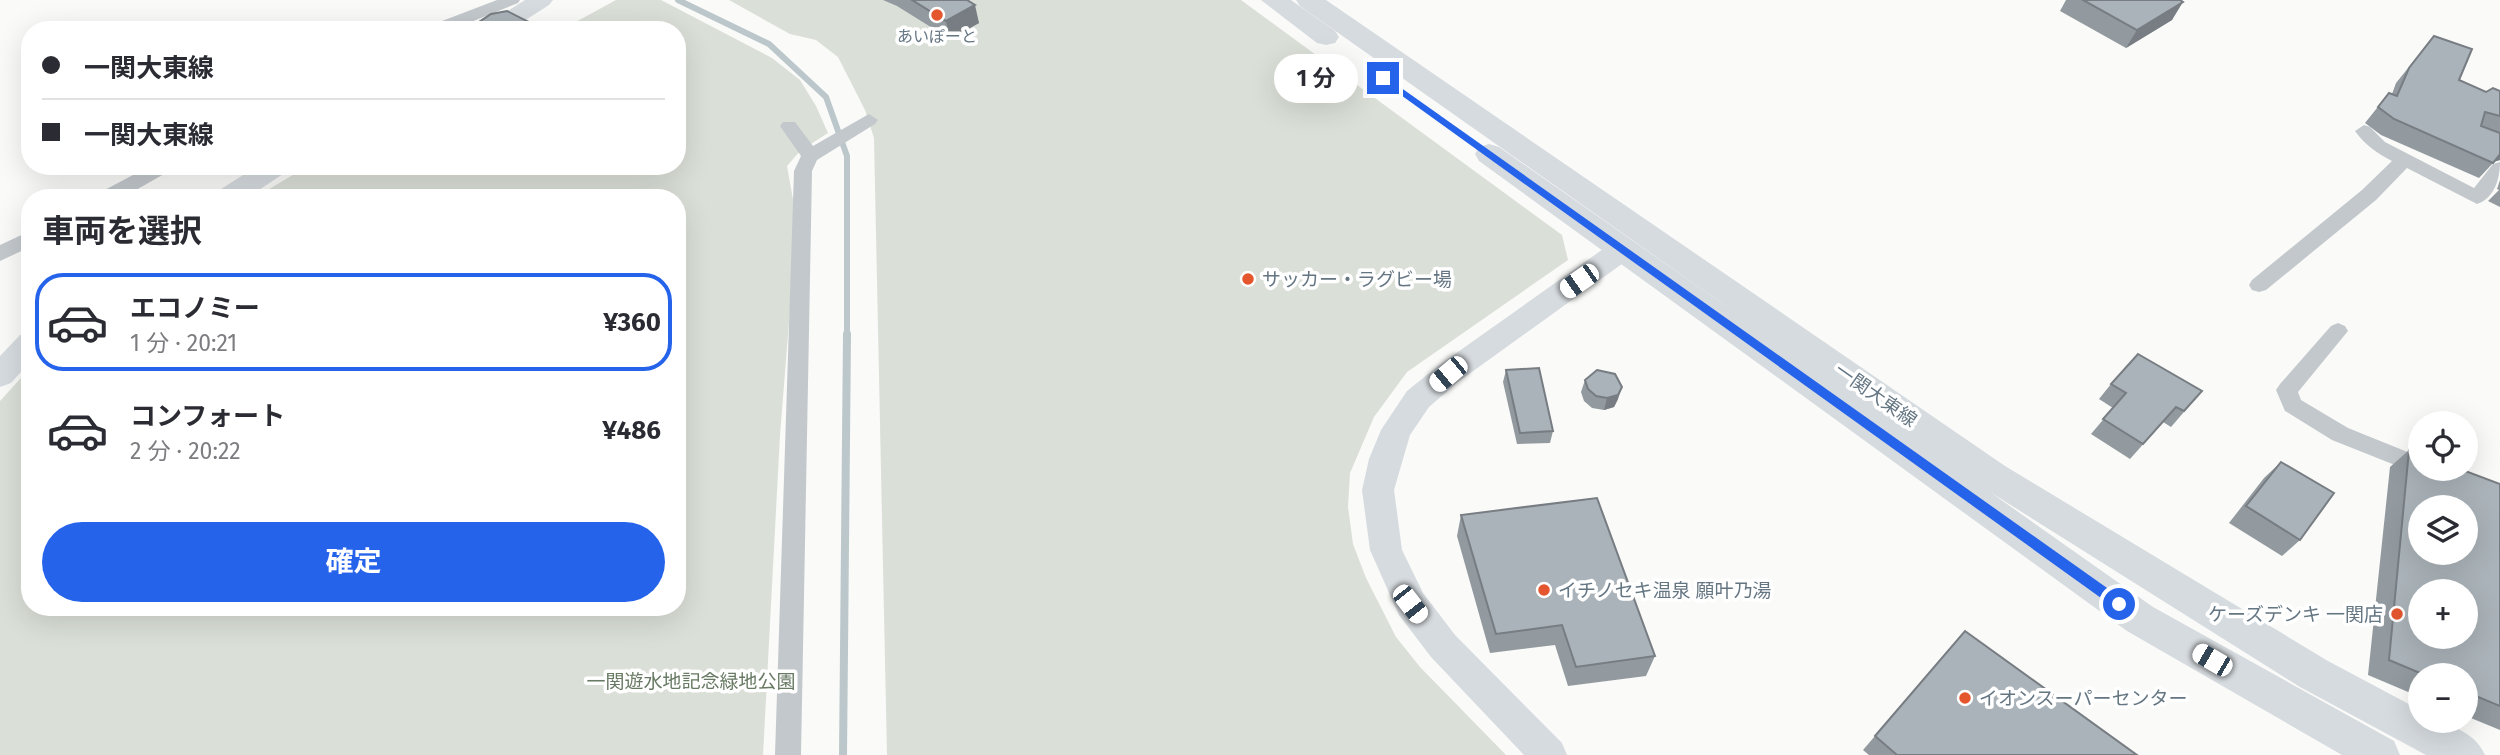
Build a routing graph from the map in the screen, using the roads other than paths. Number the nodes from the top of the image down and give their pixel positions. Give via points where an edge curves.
1 (512, 0) edge
2 (541, 0) edge
3 (1274, 0) edge
4 (1309, 0) edge
5 (458, 21) edge
6 (507, 21) edge
7 (869, 120) dead end
8 (789, 126) dead end
9 (2364, 131) dead end
10 (810, 156) junction
11 (2404, 160) junction
12 (2500, 168) edge
13 (148, 175) edge
14 (263, 175) edge
15 (122, 189) edge
16 (241, 189) edge
17 (21, 243) edge
18 (1623, 249) junction
19 (0, 254) edge
20 (2259, 285) dead end
21 (2338, 331) dead end
22 (21, 353) edge
23 (0, 374) edge
24 (2408, 460) edge
25 (788, 755) edge
26 (1549, 755) edge
27 (2380, 755) edge
28 (2465, 755) edge

1 - 5 street
2 - 6 street
3 - 18 main road, 一関大東線
4 - 28 main road, 一関大東線 via 1993,476 2314,674
7 - 10 street
8 - 10 street
9 - 11 street
10 - 25 street via 803,171
11 - 12 street via 2477,197
11 - 20 street via 2369,195
13 - 15 street
14 - 16 street
17 - 19 street
18 - 26 street via 1418,398 1396,430 1378,489 1386,550 1410,604 1443,646
18 - 27 main road, 一関大東線 via 2140,619
21 - 24 street via 2287,390 2293,405 2340,434
22 - 23 street

